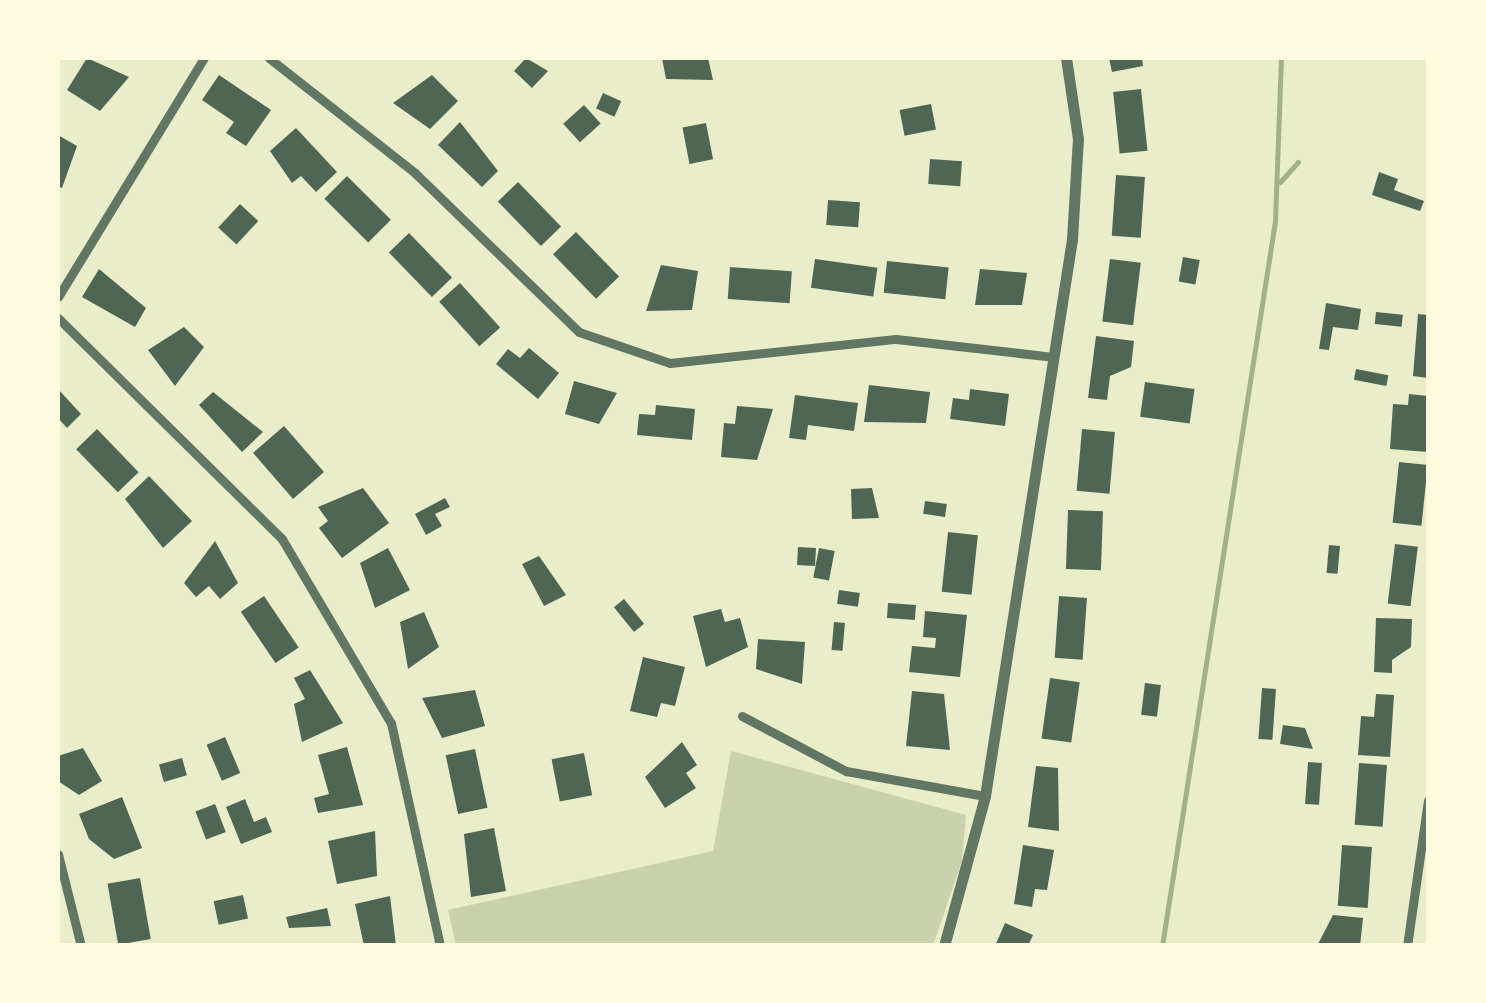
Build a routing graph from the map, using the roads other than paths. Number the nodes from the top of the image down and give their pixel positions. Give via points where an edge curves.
1 (204, 58) edge
2 (270, 58) edge
3 (1066, 58) edge
4 (58, 297) edge
5 (58, 318) edge
6 (1054, 357) junction
7 (742, 716) dead end
8 (986, 796) junction
9 (1428, 801) edge
10 (58, 854) edge
11 (81, 946) edge
12 (440, 946) edge
13 (944, 946) edge
14 (1406, 946) edge

1 - 4 street
2 - 6 street via 414,173 579,332 670,363 896,340
3 - 6 street via 1078,139
5 - 12 street via 282,539 390,724
6 - 8 street
7 - 8 street via 846,771
8 - 13 street
9 - 14 street
10 - 11 street

